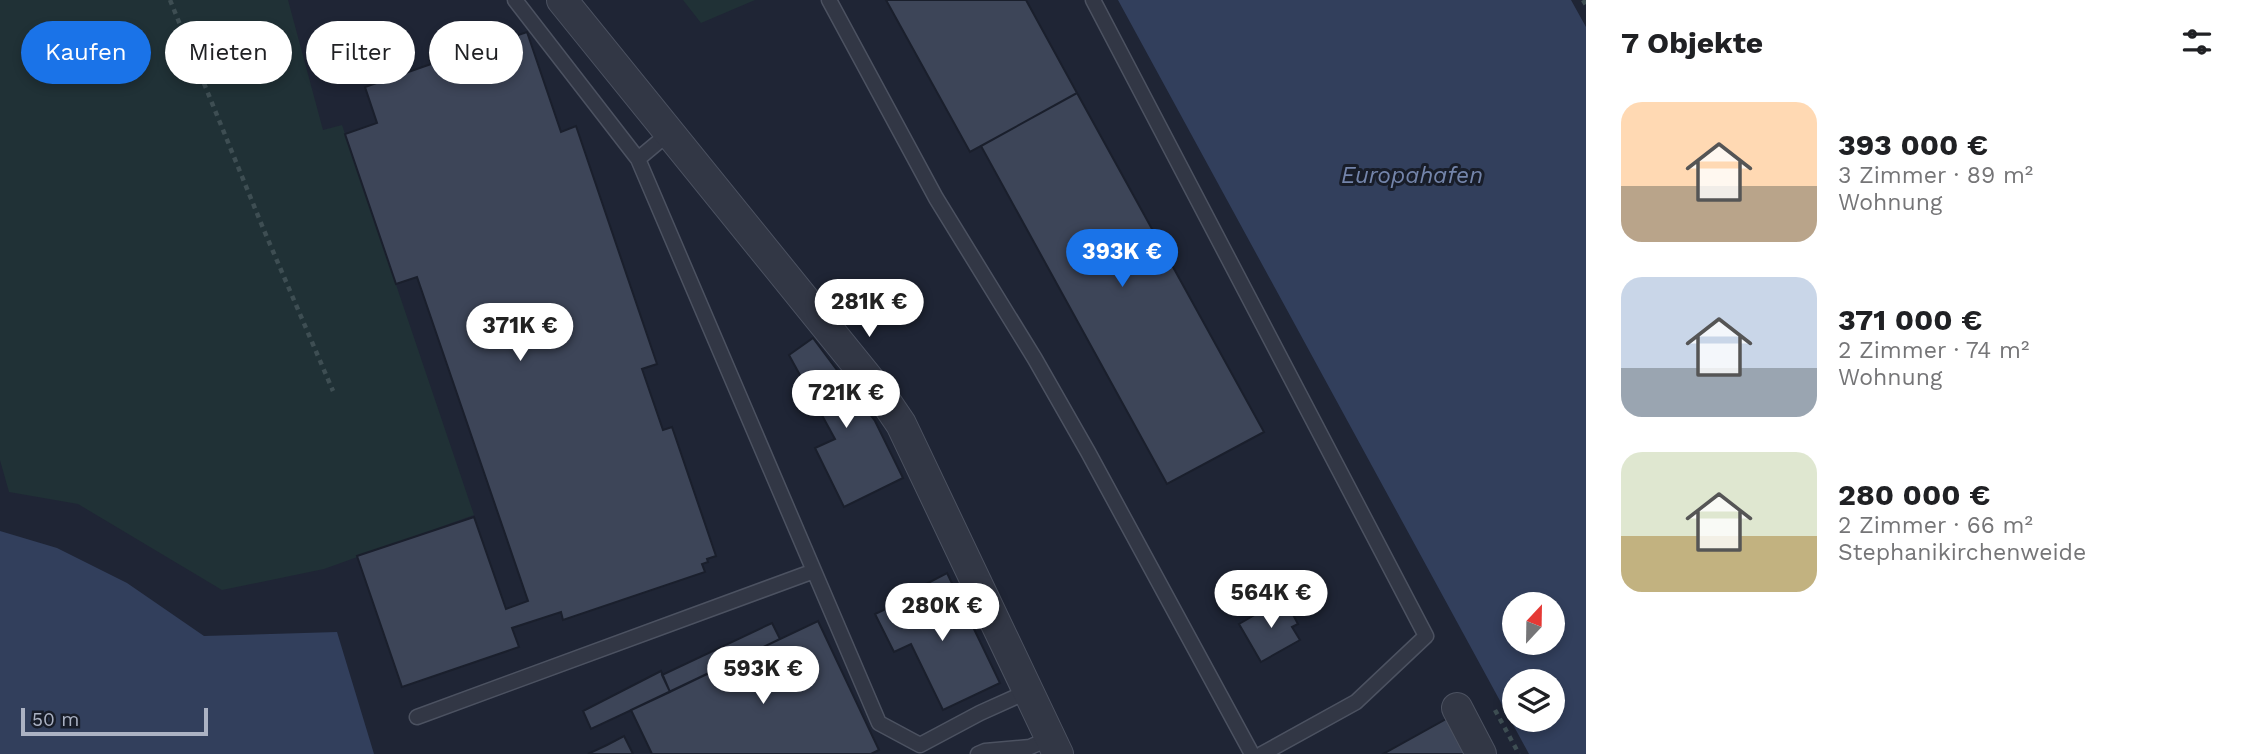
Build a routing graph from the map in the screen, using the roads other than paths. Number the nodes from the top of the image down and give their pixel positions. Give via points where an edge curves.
1 (515, 0) edge
2 (562, 0) edge
3 (829, 0) edge
4 (1093, 0) edge
5 (669, 133) junction
6 (638, 159) junction
7 (814, 571) junction
8 (1028, 691) junction
9 (1457, 708) dead end
10 (417, 717) dead end
11 (1054, 746) edge
12 (978, 754) edge
13 (1252, 754) edge
14 (1262, 754) edge
15 (1481, 754) edge

1 - 6 lane
2 - 5 street
3 - 13 lane via 936,198 1081,440
4 - 14 lane via 1426,636 1356,702
5 - 6 lane
5 - 8 street via 901,424
6 - 7 lane
7 - 8 lane via 879,723 920,745
7 - 10 lane
8 - 11 street
9 - 15 street
11 - 12 lane

